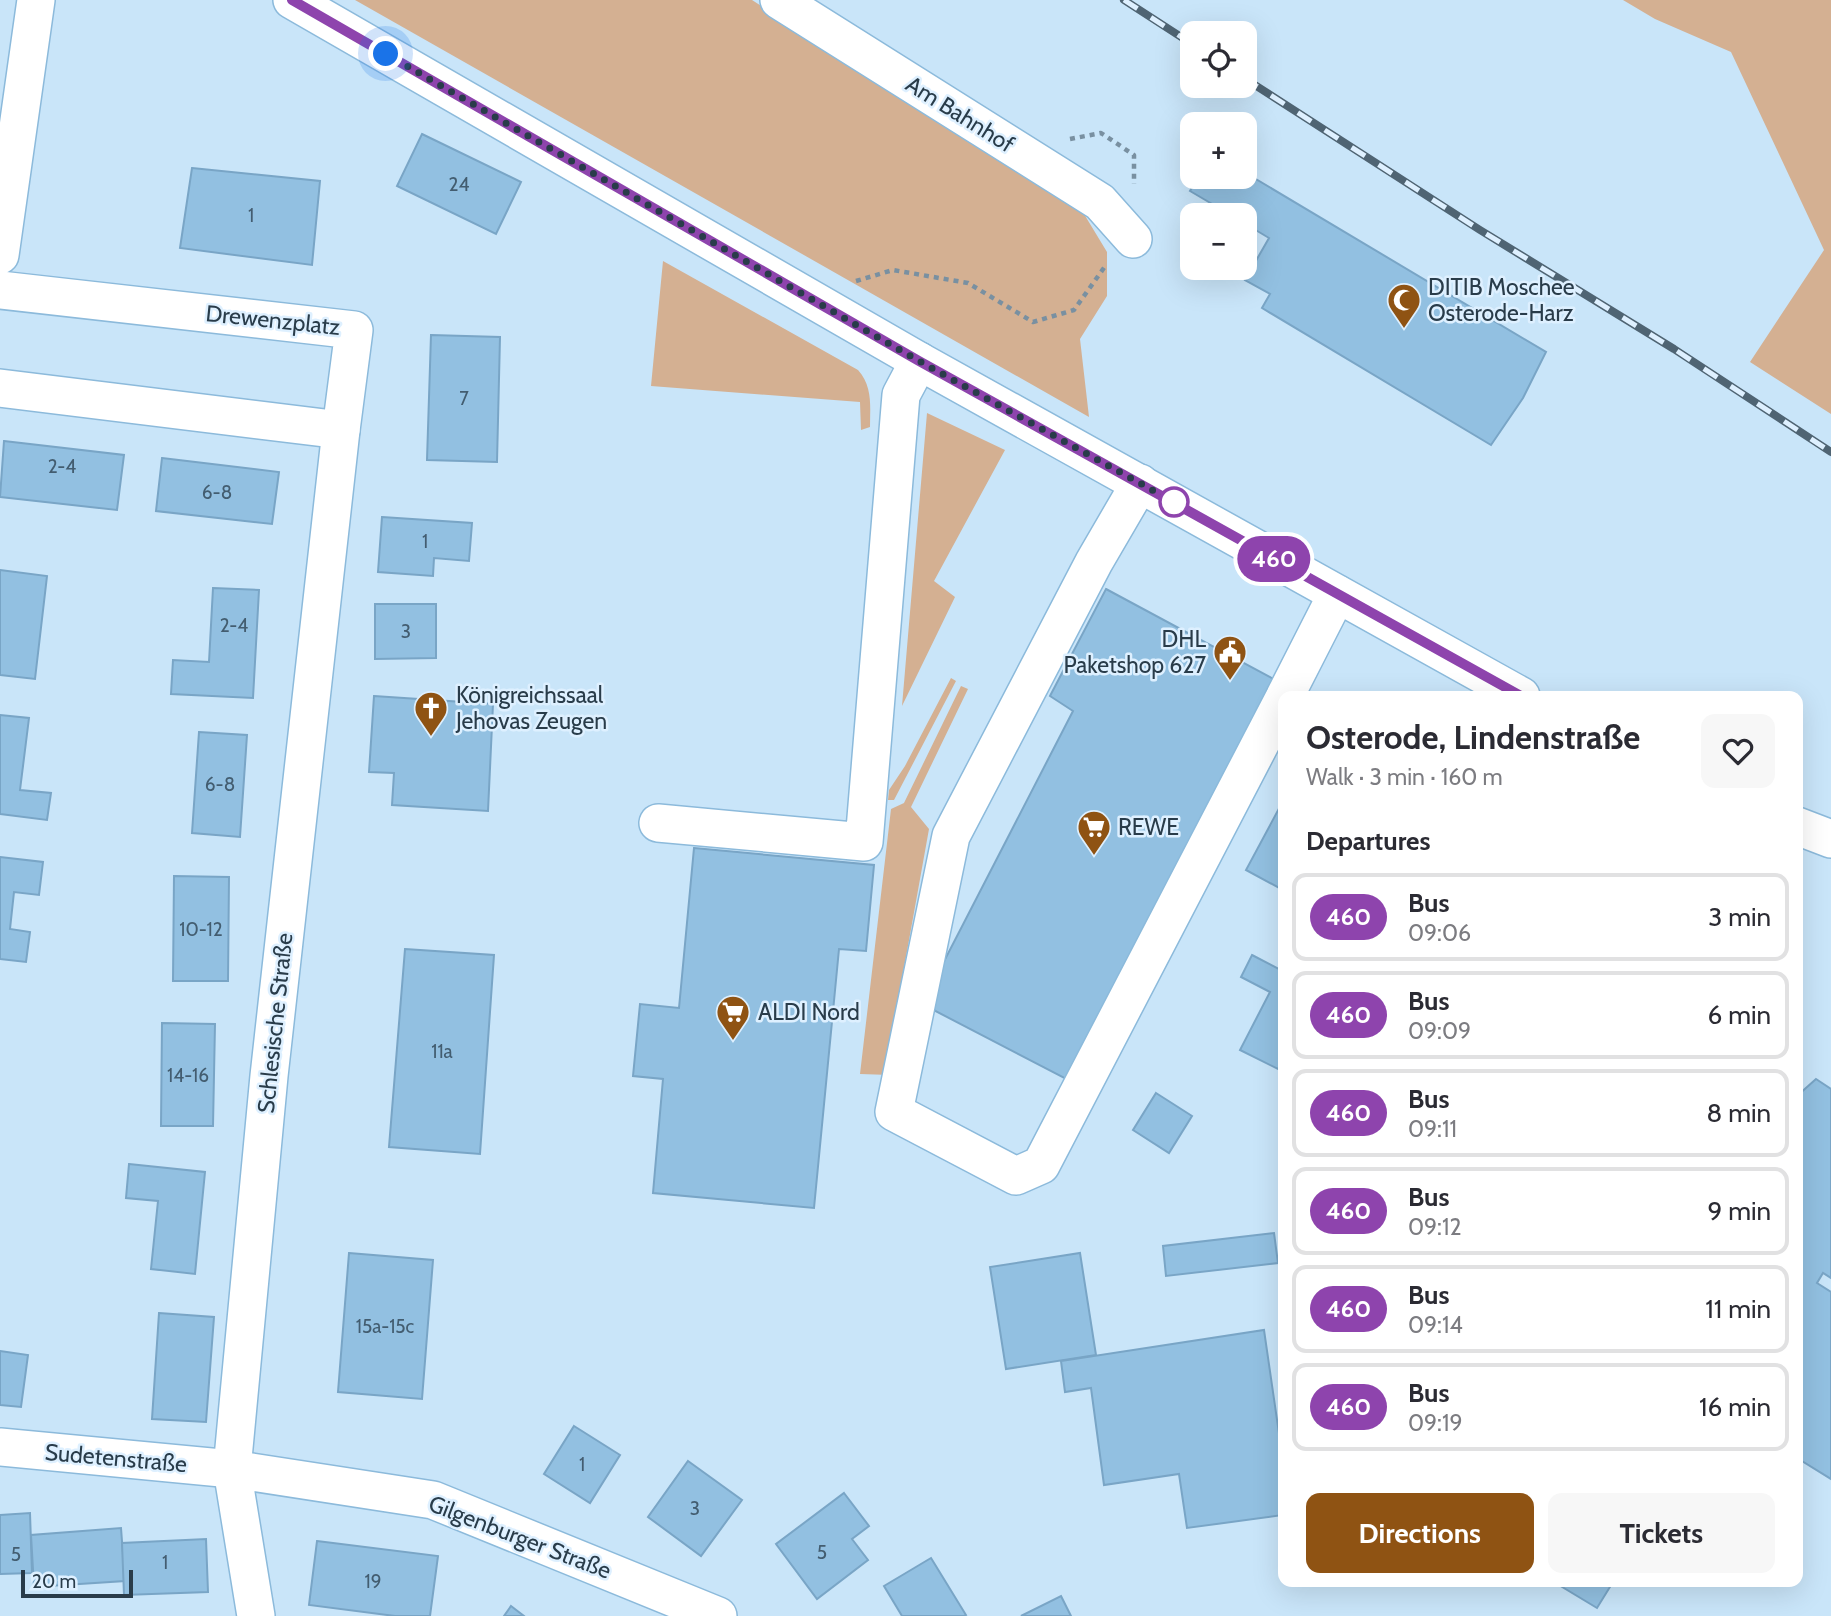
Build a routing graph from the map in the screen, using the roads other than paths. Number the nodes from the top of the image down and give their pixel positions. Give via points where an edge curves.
1 (36, 0) edge
2 (292, 0) edge
3 (779, 0) edge
4 (1131, 236) road end
5 (0, 255) edge
6 (0, 289) edge
7 (919, 361) junction
8 (0, 388) edge
9 (341, 430) junction
10 (1140, 483) junction
11 (1337, 594) junction
12 (1288, 691) edge
13 (1512, 691) edge
14 (1278, 710) edge
15 (658, 823) dead end
16 (1803, 829) edge
17 (1831, 839) edge
18 (0, 1447) edge
19 (232, 1469) junction
20 (713, 1615) edge
21 (256, 1616) edge

1 - 5 street
2 - 7 street
3 - 4 street, Am Bahnhof via 1100,202
6 - 9 street, Drewenzplatz via 354,330
7 - 10 street
7 - 15 street via 901,395 864,842
8 - 9 street
9 - 19 street, Schlesische Straße via 269,1076
10 - 11 street
10 - 14 street via 951,836 894,1112 1016,1176 1041,1165
11 - 12 street
11 - 13 street
16 - 17 street
18 - 19 street, Sudetenstraße
19 - 20 street, Gilgenburger Straße via 433,1500
19 - 21 street, Schlesische Straße

